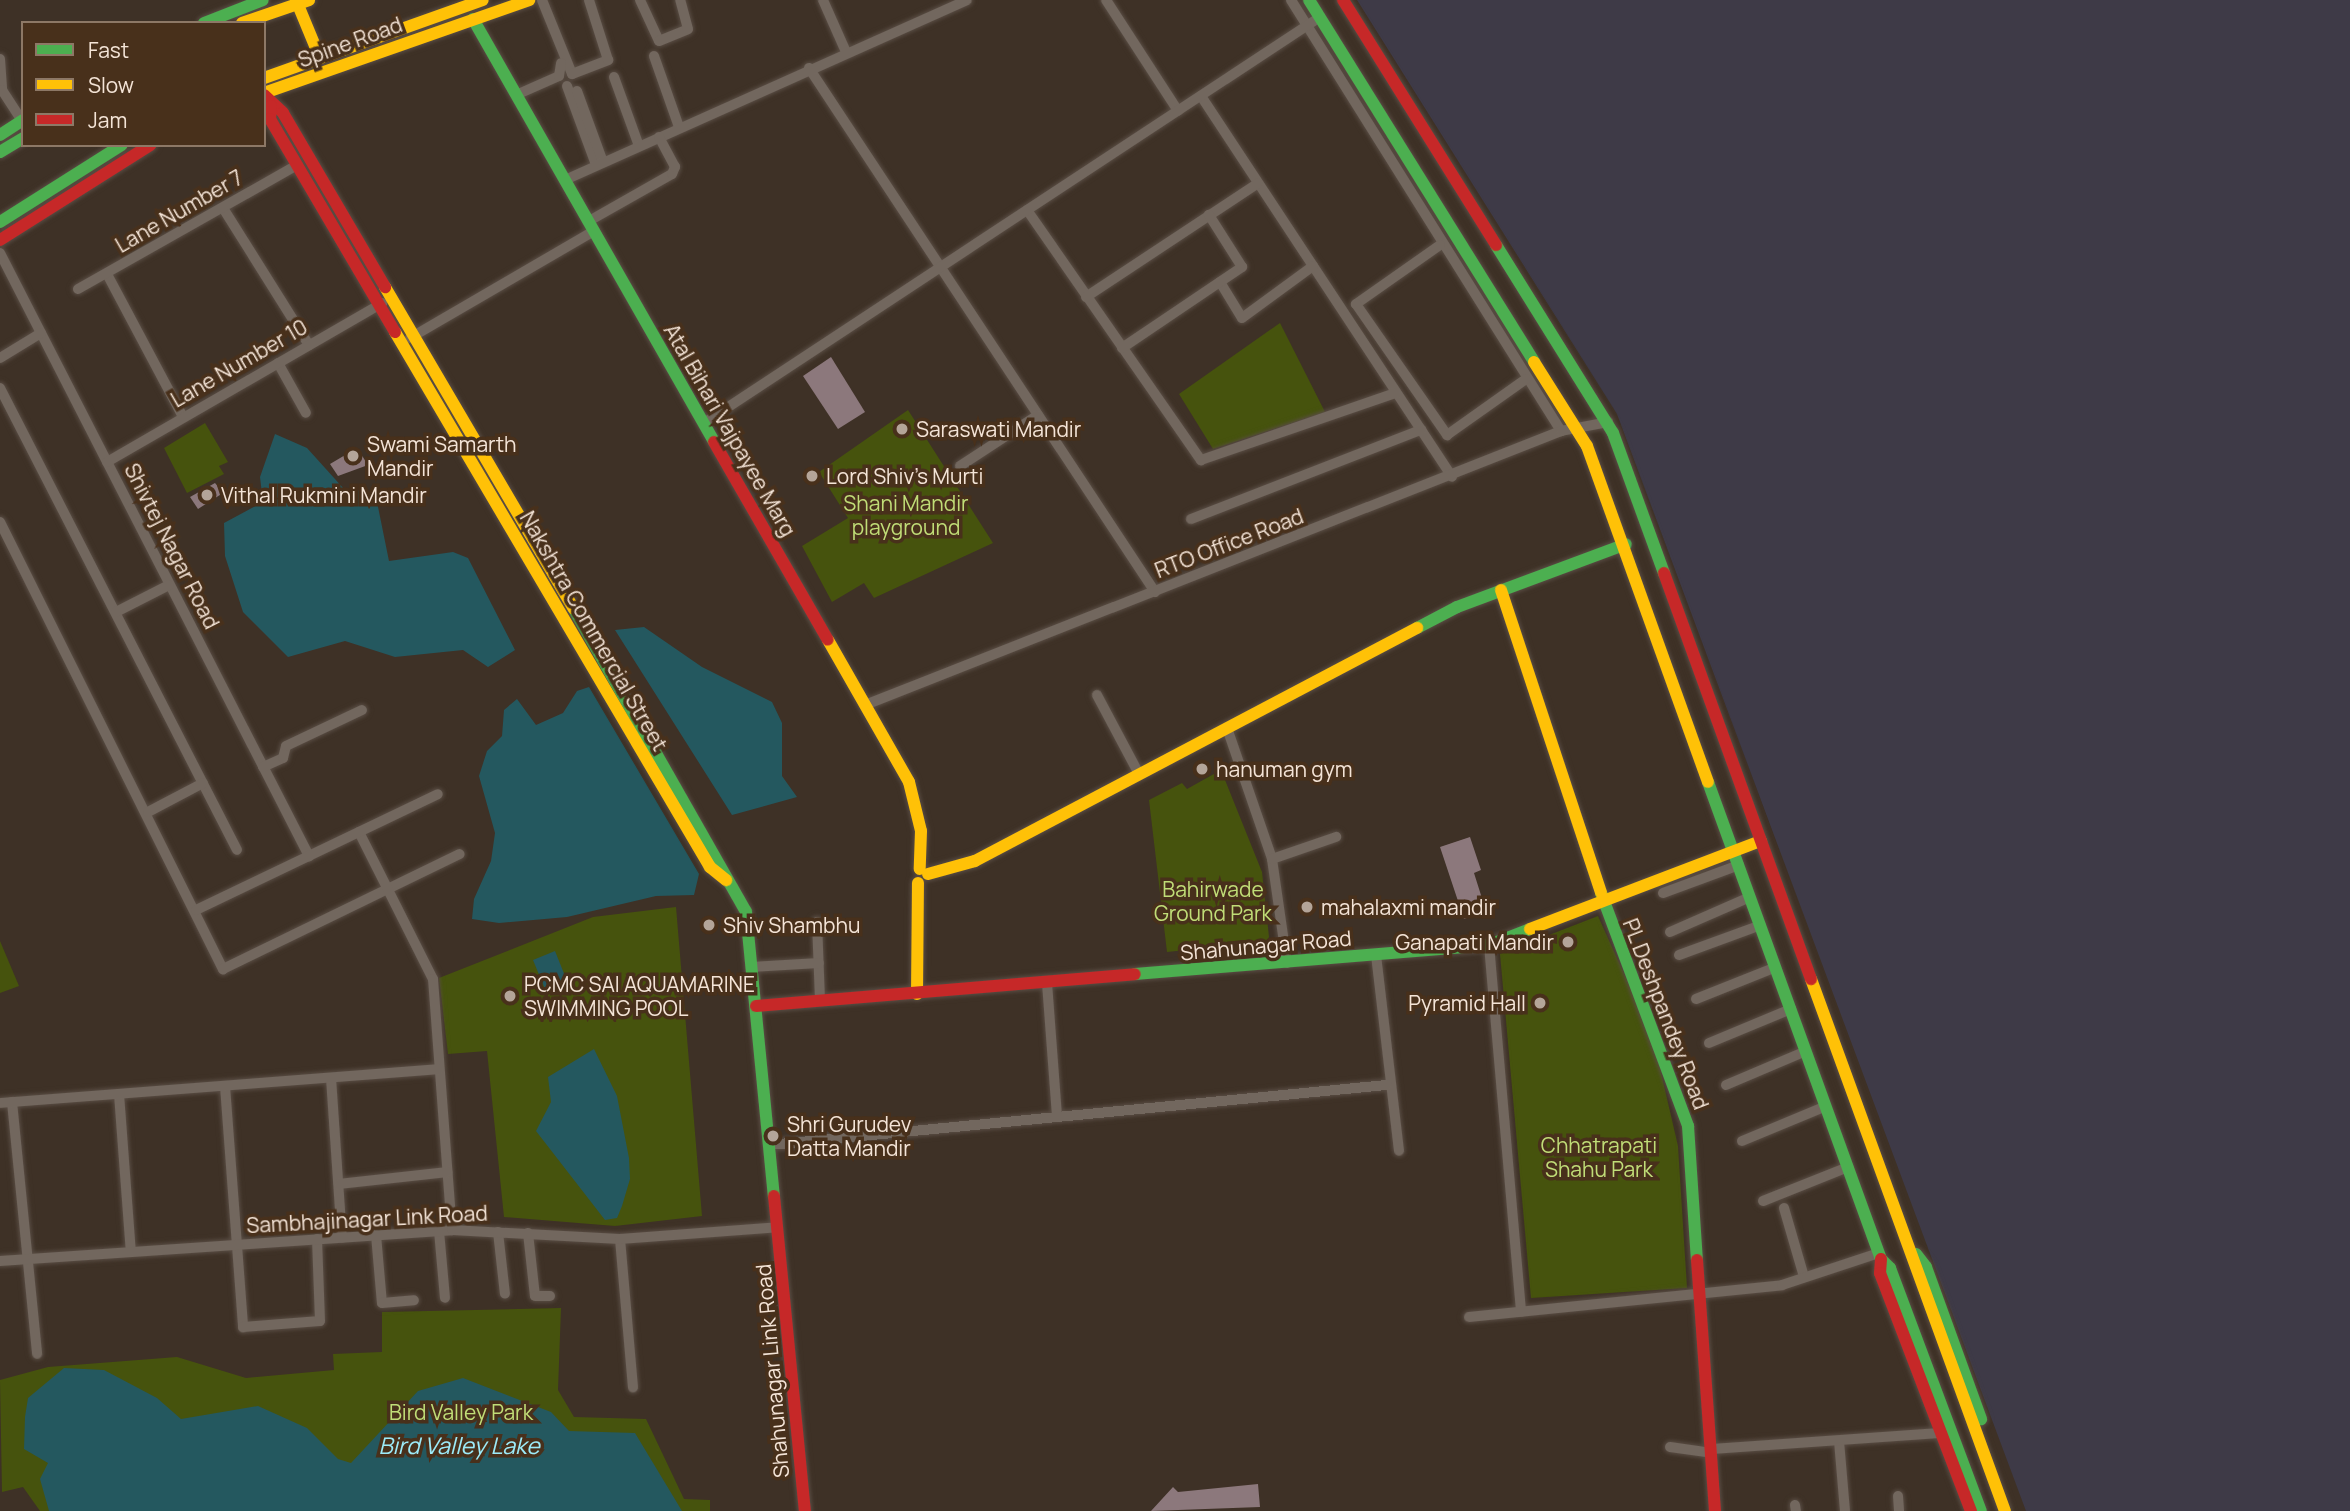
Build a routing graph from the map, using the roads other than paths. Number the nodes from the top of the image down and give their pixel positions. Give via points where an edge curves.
1 (263, 0) edge
2 (484, 0) edge
3 (529, 0) edge
4 (537, 0) edge
5 (542, 0) edge
6 (589, 0) edge
7 (640, 0) edge
8 (680, 0) edge
9 (823, 0) edge
10 (967, 0) edge
11 (1106, 0) edge
12 (1292, 0) edge
13 (1309, 0) edge
14 (1343, 0) edge
15 (301, 1) edge
16 (1320, 18) junction
17 (226, 19) edge
18 (473, 19) junction
19 (247, 21) edge
20 (1307, 25) junction
21 (846, 52) junction
22 (654, 56) dead end
23 (320, 58) junction
24 (0, 59) edge
25 (809, 68) junction
26 (266, 77) edge
27 (614, 78) dead end
28 (572, 88) dead end
29 (1, 90) edge
30 (516, 94) junction
31 (1200, 96) junction
32 (266, 98) edge
33 (1178, 111) junction
34 (21, 119) edge
35 (21, 121) edge
36 (679, 127) junction
37 (0, 135) edge
38 (659, 136) junction
39 (21, 139) edge
40 (639, 146) junction
41 (119, 147) edge
42 (147, 147) edge
43 (0, 152) edge
44 (599, 164) junction
45 (297, 165) junction
46 (565, 180) junction
47 (1258, 183) junction
48 (223, 208) junction
49 (1027, 210) junction
50 (1209, 215) junction
51 (0, 222) edge
52 (591, 226) junction
53 (0, 240) edge
54 (1440, 245) junction
55 (0, 253) edge
56 (1313, 266) junction
57 (940, 267) junction
58 (107, 274) junction
59 (1220, 282) junction
60 (78, 289) dead end
61 (1086, 297) junction
62 (385, 301) junction
63 (41, 333) junction
64 (407, 339) junction
65 (309, 345) junction
66 (1122, 348) junction
67 (0, 358) edge
68 (278, 363) junction
69 (1527, 379) junction
70 (0, 388) edge
71 (1396, 393) junction
72 (306, 413) dead end
73 (1038, 415) junction
74 (183, 417) junction
75 (1608, 422) junction
76 (704, 423) junction
77 (1578, 427) junction
78 (1421, 430) junction
79 (1561, 431) junction
80 (107, 462) junction
81 (961, 466) dead end
82 (1451, 477) junction
83 (1191, 519) dead end
84 (0, 522) edge
85 (1626, 544) junction
86 (169, 585) junction
87 (1501, 590) junction
88 (1154, 592) junction
89 (116, 612) junction
90 (1097, 695) dead end
91 (864, 705) junction
92 (362, 710) dead end
93 (1227, 728) junction
94 (263, 767) junction
95 (1139, 774) junction
96 (203, 783) junction
97 (438, 794) dead end
98 (148, 812) junction
99 (359, 832) junction
100 (1336, 836) dead end
101 (1761, 841) junction
102 (237, 850) dead end
103 (1734, 851) junction
104 (460, 854) dead end
105 (309, 856) junction
106 (1272, 859) junction
107 (1739, 864) junction
108 (922, 875) junction
109 (389, 889) junction
110 (1663, 893) dead end
111 (1751, 897) junction
112 (1603, 900) junction
113 (196, 910) junction
114 (817, 922) dead end
115 (1760, 925) junction
116 (1670, 932) dead end
117 (1489, 946) junction
118 (1376, 955) junction
119 (1679, 955) dead end
120 (1287, 962) junction
121 (819, 963) junction
122 (751, 967) junction
123 (1776, 967) junction
124 (1047, 983) junction
125 (916, 994) junction
126 (1696, 999) dead end
127 (820, 1001) junction
128 (756, 1006) junction
129 (1791, 1009) junction
130 (1709, 1043) dead end
131 (1806, 1051) junction
132 (439, 1069) junction
133 (331, 1078) junction
134 (1387, 1085) junction
135 (1726, 1085) dead end
136 (225, 1086) junction
137 (118, 1094) junction
138 (12, 1102) junction
139 (0, 1103) edge
140 (1826, 1106) junction
141 (1057, 1117) junction
142 (1742, 1140) dead end
143 (769, 1145) junction
144 (1399, 1150) dead end
145 (1848, 1167) junction
146 (447, 1172) junction
147 (339, 1184) junction
148 (1763, 1201) dead end
149 (1784, 1208) dead end
150 (778, 1227) junction
151 (452, 1230) junction
152 (439, 1231) junction
153 (499, 1232) junction
154 (528, 1233) junction
155 (376, 1235) junction
156 (342, 1238) junction
157 (620, 1239) junction
158 (317, 1240) junction
159 (235, 1245) junction
160 (131, 1252) junction
161 (1916, 1254) junction
162 (27, 1259) junction
163 (1884, 1260) junction
164 (0, 1261) edge
165 (1804, 1277) junction
166 (1699, 1292) junction
167 (505, 1294) dead end
168 (550, 1296) dead end
169 (445, 1298) dead end
170 (414, 1300) dead end
171 (1521, 1312) junction
172 (1469, 1317) dead end
173 (37, 1354) dead end
174 (633, 1387) dead end
175 (1939, 1433) junction
176 (1839, 1441) junction
177 (1670, 1447) dead end
178 (1712, 1451) junction
179 (1898, 1496) dead end
180 (805, 1511) edge
181 (1715, 1511) edge
182 (1845, 1511) edge
183 (1899, 1511) edge
184 (1971, 1511) edge
185 (1980, 1511) edge
186 (2006, 1511) edge
187 (2014, 1511) edge

1 - 17 street
2 - 23 street, Spine Road
3 - 18 street, Spine Road
4 - 30 street via 562,71
5 - 6 street via 572,74 608,60
7 - 8 street via 659,41 688,29
9 - 21 street
10 - 21 street
11 - 33 street
12 - 20 street
13 - 16 street
14 - 75 street
15 - 19 street
15 - 23 street
16 - 20 street
16 - 77 street
18 - 30 street, Atal Bihari Vajpayee Marg
18 - 32 street, Spine Road
20 - 31 street
20 - 54 street
21 - 25 street
22 - 36 street
23 - 26 street, Spine Road
24 - 29 street
25 - 36 street
25 - 57 street
27 - 40 street
28 - 44 street
29 - 34 street
30 - 46 street, Atal Bihari Vajpayee Marg
31 - 33 street
31 - 47 street
32 - 45 street, Nakshtra Commercial Street via 270,119
32 - 62 street, Nakshtra Commercial Street via 283,113
33 - 49 street
35 - 37 street
36 - 38 street
38 - 40 street
38 - 52 street via 675,167 672,174
39 - 43 street
40 - 44 street
41 - 51 street
42 - 53 street
44 - 46 street
45 - 48 street, Lane Number 7
45 - 62 street, Nakshtra Commercial Street
46 - 52 street, Atal Bihari Vajpayee Marg
47 - 50 street
47 - 56 street
48 - 58 street, Lane Number 7
48 - 65 street
49 - 57 street
49 - 61 street
50 - 59 street via 1242,267
50 - 61 street
52 - 64 street
52 - 76 street, Atal Bihari Vajpayee Marg
54 - 69 street
54 - 69 street via 1356,304 1447,435
55 - 63 street, Shivtej Nagar Road
56 - 59 street via 1242,318
56 - 71 street
57 - 73 street
57 - 76 street
58 - 60 street, Lane Number 7
58 - 74 street
59 - 66 street
61 - 66 street
62 - 64 street, Nakshtra Commercial Street
62 - 65 street, Lane Number 10
63 - 67 street
63 - 80 street, Shivtej Nagar Road
64 - 122 street, Nakshtra Commercial Street via 710,867 726,880 746,912
65 - 68 street, Lane Number 10
66 - 71 street via 1201,460
68 - 72 street
68 - 74 street, Lane Number 10
69 - 79 street
70 - 89 street
71 - 78 street
73 - 81 street
73 - 88 street
74 - 80 street, Lane Number 10
75 - 77 street, RTO Office Road
75 - 101 street via 1654,534
76 - 91 street, Atal Bihari Vajpayee Marg
77 - 79 street, RTO Office Road
77 - 85 street
78 - 82 street
78 - 83 street
79 - 82 street, RTO Office Road
80 - 86 street, Shivtej Nagar Road
82 - 88 street, RTO Office Road
84 - 98 street
85 - 87 street
85 - 103 street
86 - 89 street
86 - 94 street, Shivtej Nagar Road
87 - 93 street via 1457,607
87 - 112 street, PL Deshpandey Road
88 - 91 street, RTO Office Road
89 - 96 street
90 - 95 street
91 - 108 street, Atal Bihari Vajpayee Marg via 917,805
92 - 94 street via 286,746 283,758
93 - 95 street
93 - 106 street
94 - 105 street, Shivtej Nagar Road
95 - 108 street via 975,861
96 - 98 street
96 - 102 street
97 - 99 street
98 - 113 street
99 - 105 street
99 - 109 street
100 - 106 street
101 - 103 street, Shahunagar Road
101 - 161 street
103 - 107 street
103 - 112 street, Shahunagar Road
104 - 109 street
105 - 113 street
106 - 120 street
107 - 110 street
107 - 111 street
108 - 125 street, Atal Bihari Vajpayee Marg
109 - 113 street via 223,969
109 - 132 street via 433,979
111 - 115 street
111 - 116 street
112 - 117 street, Shahunagar Road
112 - 166 street, PL Deshpandey Road via 1688,1126
114 - 121 street
115 - 119 street
115 - 123 street
117 - 118 street, Shahunagar Road
117 - 171 street
118 - 120 street, Shahunagar Road
118 - 134 street
120 - 124 street, Shahunagar Road
121 - 122 street
121 - 127 street
122 - 128 street, Nakshtra Commercial Street
123 - 126 street
123 - 129 street
124 - 125 street, Shahunagar Road
124 - 141 street
125 - 127 street, Shahunagar Road
127 - 128 street, Shahunagar Road
128 - 143 street, Nakshtra Commercial Street
129 - 130 street
129 - 131 street
131 - 135 street
131 - 140 street
132 - 133 street
132 - 146 street
133 - 136 street
133 - 147 street
134 - 141 street
134 - 144 street via 1397,1100
136 - 137 street
136 - 159 street
137 - 138 street
137 - 160 street
138 - 139 street
138 - 162 street
140 - 142 street
140 - 145 street
141 - 143 street
143 - 150 street, Nakshtra Commercial Street
145 - 148 street
145 - 163 street
146 - 147 street
146 - 151 street
147 - 156 street
149 - 165 street
150 - 157 street, Sambhajinagar Link Road
150 - 180 street, Shahunagar Link Road
151 - 152 street, Sambhajinagar Link Road
151 - 153 street, Sambhajinagar Link Road
152 - 155 street, Sambhajinagar Link Road
152 - 169 street
153 - 154 street, Sambhajinagar Link Road
153 - 167 street
154 - 157 street, Sambhajinagar Link Road
154 - 168 street via 535,1296
155 - 156 street, Sambhajinagar Link Road
155 - 170 street via 382,1303
156 - 158 street, Sambhajinagar Link Road
157 - 174 street
158 - 159 street, Sambhajinagar Link Road
158 - 159 street via 320,1321 243,1327
159 - 160 street, Sambhajinagar Link Road
160 - 162 street, Sambhajinagar Link Road
161 - 186 street via 1918,1272
161 - 187 street via 1926,1267
162 - 164 street, Sambhajinagar Link Road
162 - 173 street
163 - 165 street
163 - 175 street via 1880,1273
163 - 185 street
165 - 166 street via 1782,1284
166 - 171 street
166 - 178 street, PL Deshpandey Road
171 - 172 street
175 - 176 street
175 - 184 street
176 - 178 street
176 - 182 street
177 - 178 street
178 - 181 street, PL Deshpandey Road
179 - 183 street

